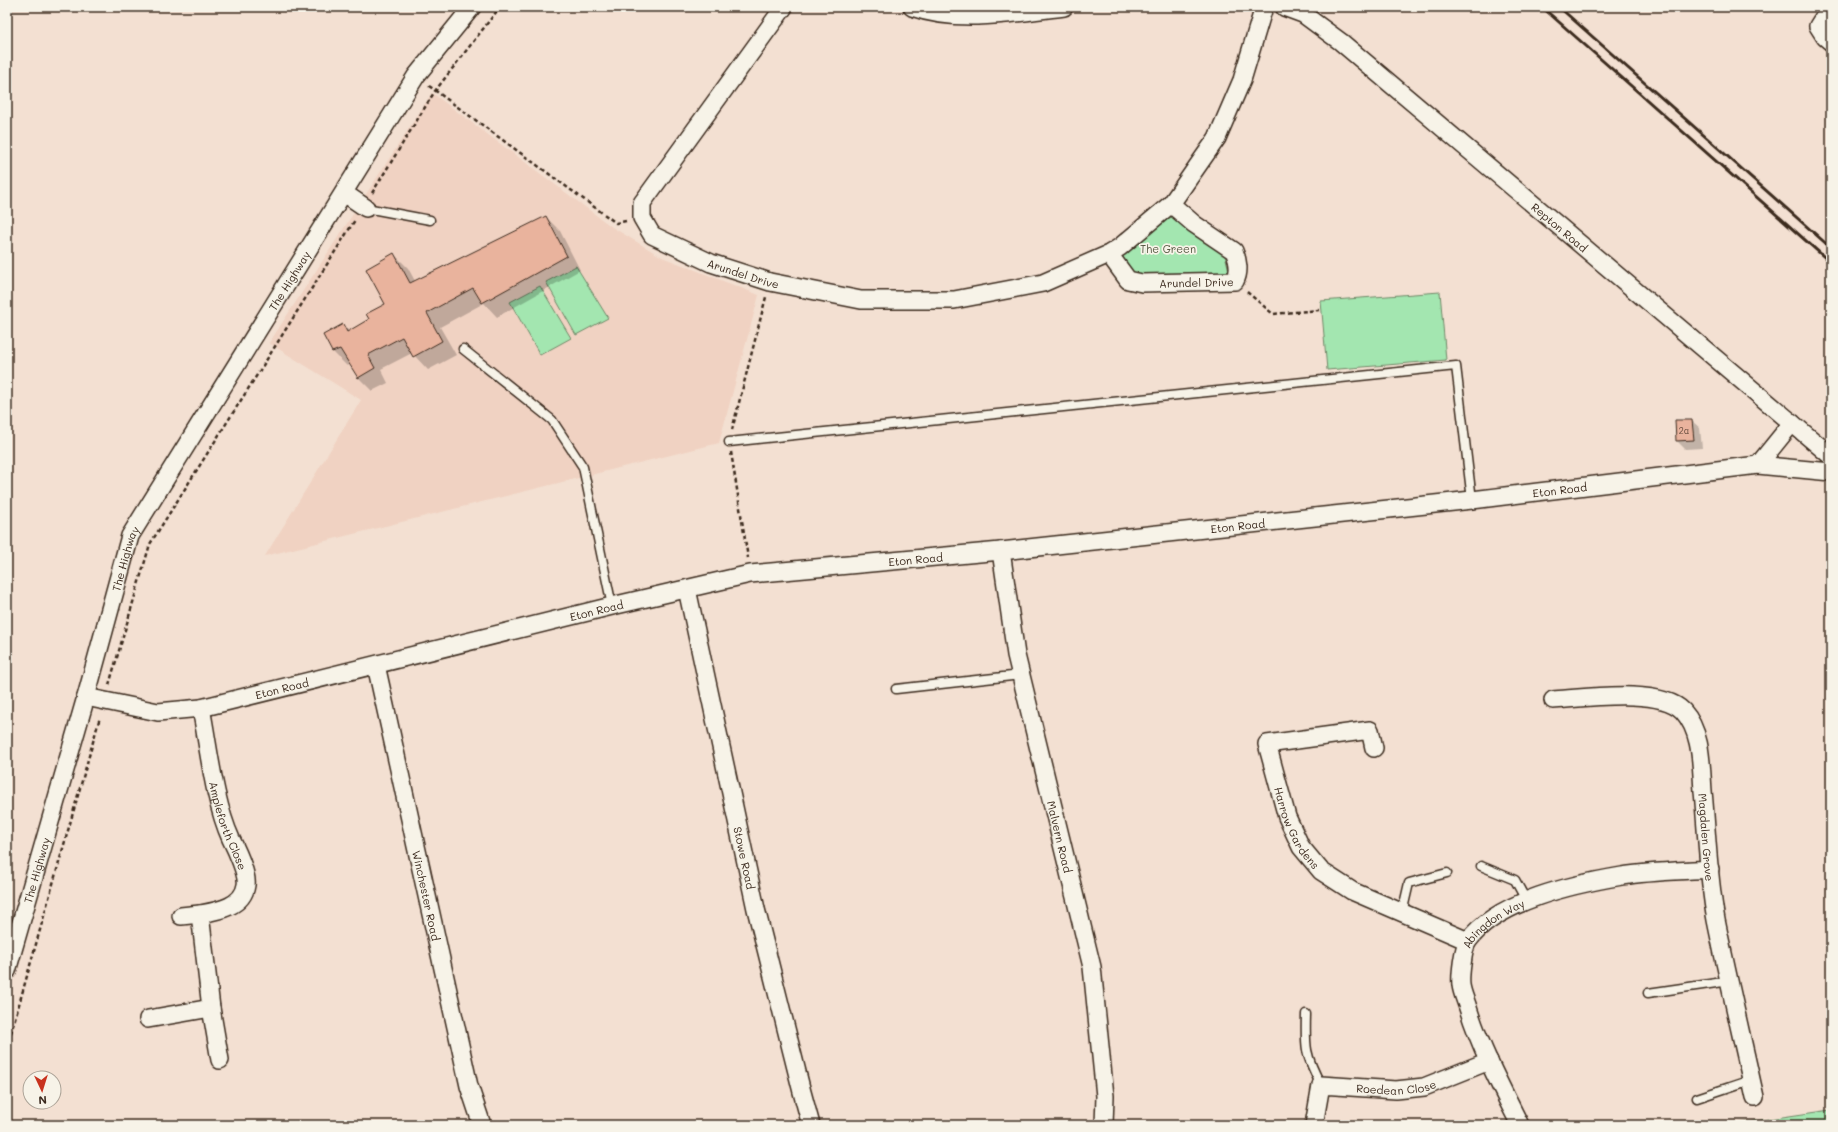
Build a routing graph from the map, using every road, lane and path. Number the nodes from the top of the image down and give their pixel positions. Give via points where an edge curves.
1 (472, 7) edge
2 (500, 7) edge
3 (784, 7) edge
4 (912, 7) edge
5 (1064, 7) edge
6 (1264, 7) edge
7 (1284, 7) edge
8 (1831, 10) edge
9 (1831, 42) edge
10 (416, 76) junction
11 (435, 92) junction
12 (344, 193) junction
13 (1171, 204) junction
14 (365, 207) junction
15 (642, 218) junction
16 (430, 220) dead end
17 (1109, 254) junction
18 (1235, 281) junction
19 (1318, 310) dead end
20 (463, 349) dead end
21 (1792, 423) junction
22 (729, 442) dead end
23 (1831, 456) edge
24 (1758, 465) junction
25 (1831, 472) edge
26 (1472, 500) junction
27 (1001, 551) junction
28 (688, 589) junction
29 (612, 606) junction
30 (376, 665) junction
31 (1020, 675) junction
32 (896, 689) dead end
33 (86, 697) junction
34 (1553, 700) dead end
35 (104, 701) junction
36 (201, 708) junction
37 (1374, 748) dead end
38 (1481, 866) dead end
39 (1710, 869) junction
40 (1447, 873) dead end
41 (1526, 900) junction
42 (1402, 913) junction
43 (200, 914) junction
44 (181, 916) dead end
45 (1468, 941) junction
46 (7, 970) edge
47 (1730, 981) junction
48 (1648, 993) dead end
49 (212, 1008) junction
50 (1306, 1014) dead end
51 (148, 1019) dead end
52 (7, 1048) edge
53 (220, 1060) dead end
54 (1489, 1061) junction
55 (1321, 1085) junction
56 (1753, 1089) joint
57 (1697, 1098) dead end
58 (482, 1125) edge
59 (811, 1125) edge
60 (1104, 1125) edge
61 (1314, 1125) edge
62 (1520, 1125) edge

1 - 10 street, The Highway
2 - 11 path
3 - 15 street via 642,203
4 - 5 street via 954,16 989,16
6 - 13 street, Arundel Drive via 1242,80 1217,138
7 - 21 street, Repton Road via 1303,14 1341,42
8 - 9 street via 1818,26
10 - 11 path
10 - 12 street, The Highway
11 - 14 path
11 - 15 path via 616,224
12 - 14 street
12 - 33 street, The Highway via 130,536
13 - 17 street, Arundel Drive
13 - 18 street, Arundel Drive via 1194,224 1234,251 1238,270
14 - 16 lane
14 - 35 path via 150,544
15 - 17 street, Arundel Drive via 652,235 711,263 770,282 861,300 954,300 1042,283
17 - 18 street, Arundel Drive via 1128,280 1142,283
18 - 19 path via 1273,314
20 - 29 lane via 552,420 583,467
21 - 23 street, Repton Road
21 - 24 street
22 - 26 lane via 1456,366
24 - 25 street, Eton Road
24 - 26 street, Eton Road
26 - 27 street, Eton Road
27 - 28 street, Eton Road via 750,574
27 - 31 street, Malvern Road
28 - 29 street, Eton Road
28 - 59 street, Stowe Road via 756,909
29 - 30 street, Eton Road
30 - 36 street, Eton Road
30 - 58 street, Winchester Road via 469,1086
31 - 32 lane
31 - 60 street, Malvern Road via 1092,967 1105,1096
33 - 35 street, Eton Road
33 - 46 street, The Highway
34 - 39 street, Magdalen Grove via 1631,695 1659,698 1682,710 1694,727 1699,747
35 - 36 street, Eton Road via 158,712
35 - 52 path
36 - 43 street, Ampleforth Close via 223,821 240,859 246,885 239,901 220,910
37 - 42 street, Harrow Gardens via 1370,730 1267,744 1287,817 1301,847 1321,871 1352,891
38 - 41 lane via 1516,880
39 - 41 street, Abingdon Way via 1623,876 1572,886
39 - 47 street, Magdalen Grove via 1716,919
40 - 42 lane via 1408,883
41 - 45 street, Abingdon Way via 1489,920
42 - 45 street, Harrow Gardens
43 - 44 street, Ampleforth Close
43 - 49 street
45 - 54 street, Abingdon Way via 1462,964 1461,985 1472,1021
47 - 48 lane
47 - 56 street, Magdalen Grove
49 - 51 street
49 - 53 street
50 - 55 lane via 1305,1045 1310,1065
54 - 55 street, Roedean Close via 1424,1088 1396,1090
54 - 62 street, Abingdon Way
55 - 61 street
56 - 57 lane

